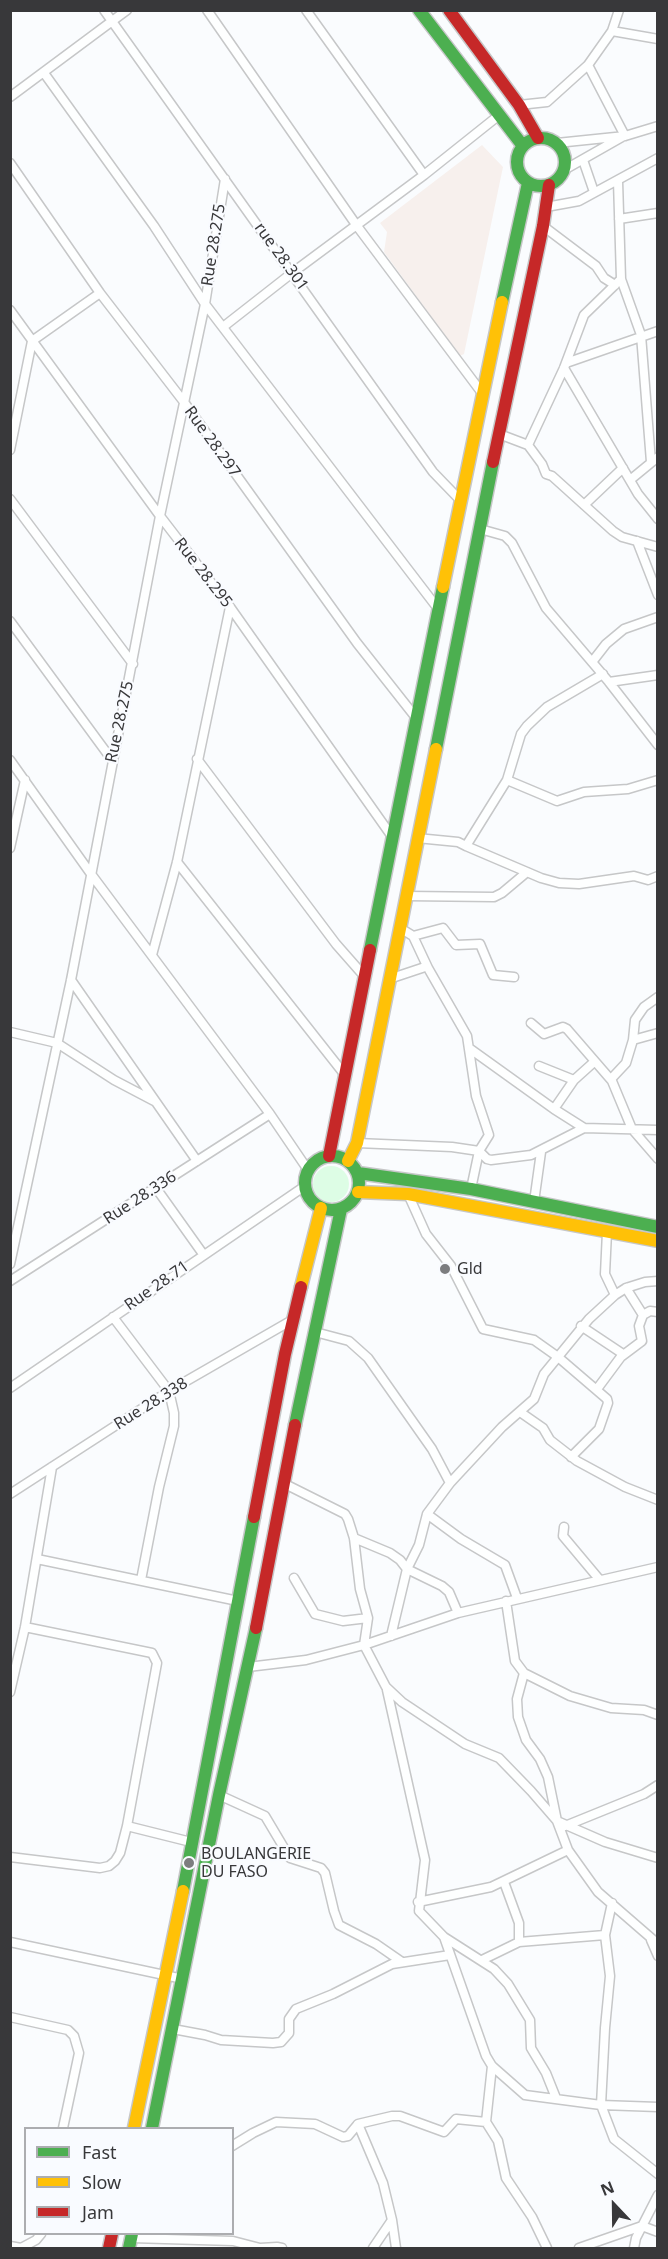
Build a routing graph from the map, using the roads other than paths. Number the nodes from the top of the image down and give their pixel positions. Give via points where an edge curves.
1 (104, 10) edge
2 (127, 10) edge
3 (207, 10) edge
4 (306, 10) edge
5 (419, 10) edge
6 (449, 10) edge
7 (619, 10) edge
8 (112, 21) junction
9 (612, 31) junction
10 (657, 39) edge
11 (588, 65) junction
12 (44, 73) junction
13 (10, 97) edge
14 (519, 105) junction
15 (498, 116) junction
16 (657, 126) edge
17 (625, 136) junction
18 (538, 138) junction
19 (557, 143) junction
20 (523, 146) junction
21 (657, 158) edge
22 (583, 160) junction
23 (10, 163) edge
24 (564, 170) junction
25 (424, 175) junction
26 (225, 179) junction
27 (618, 181) junction
28 (528, 183) junction
29 (549, 185) junction
30 (594, 192) junction
31 (546, 207) junction
32 (657, 213) edge
33 (619, 219) junction
34 (357, 226) junction
35 (543, 226) junction
36 (292, 273) junction
37 (618, 282) junction
38 (100, 293) junction
39 (205, 303) junction
40 (10, 310) edge
41 (224, 327) junction
42 (657, 331) edge
43 (641, 335) junction
44 (32, 341) junction
45 (565, 366) junction
46 (482, 393) junction
47 (184, 402) junction
48 (500, 434) junction
49 (528, 445) junction
50 (10, 450) edge
51 (654, 460) edge
52 (623, 468) junction
53 (630, 480) junction
54 (10, 499) edge
55 (461, 501) junction
56 (584, 505) junction
57 (160, 516) junction
58 (657, 519) edge
59 (480, 529) junction
60 (637, 541) junction
61 (657, 547) edge
62 (657, 595) edge
63 (230, 607) junction
64 (439, 610) junction
65 (657, 617) edge
66 (10, 621) edge
67 (592, 662) junction
68 (133, 664) junction
69 (603, 674) junction
70 (657, 675) edge
71 (609, 682) junction
72 (417, 719) junction
73 (657, 745) edge
74 (197, 759) junction
75 (10, 760) edge
76 (112, 760) junction
77 (25, 780) junction
78 (507, 780) junction
79 (657, 780) edge
80 (393, 838) junction
81 (417, 838) junction
82 (466, 846) junction
83 (10, 848) edge
84 (177, 862) junction
85 (527, 872) junction
86 (91, 874) junction
87 (657, 876) edge
88 (406, 896) junction
89 (399, 928) junction
90 (413, 936) junction
91 (152, 955) junction
92 (428, 968) junction
93 (365, 977) junction
94 (514, 977) dead end
95 (389, 978) junction
96 (71, 980) junction
97 (657, 997) edge
98 (531, 1023) dead end
99 (10, 1032) edge
100 (657, 1033) edge
101 (633, 1040) junction
102 (57, 1043) junction
103 (469, 1048) junction
104 (594, 1062) junction
105 (539, 1066) dead end
106 (345, 1075) junction
107 (611, 1079) junction
108 (574, 1080) junction
109 (157, 1103) junction
110 (554, 1109) junction
111 (270, 1114) junction
112 (584, 1128) junction
113 (632, 1129) junction
114 (657, 1130) edge
115 (357, 1143) junction
116 (479, 1151) junction
117 (541, 1152) junction
118 (329, 1156) junction
119 (657, 1159) edge
120 (197, 1161) junction
121 (348, 1161) junction
122 (308, 1170) junction
123 (358, 1173) junction
124 (305, 1186) junction
125 (156, 1188) junction
126 (471, 1189) junction
127 (358, 1192) junction
128 (408, 1194) junction
129 (534, 1202) junction
130 (321, 1208) junction
131 (341, 1209) junction
132 (657, 1227) edge
133 (607, 1232) junction
134 (657, 1241) edge
135 (203, 1254) junction
136 (10, 1264) edge
137 (10, 1281) edge
138 (657, 1281) edge
139 (626, 1288) junction
140 (615, 1294) junction
141 (657, 1312) edge
142 (643, 1315) junction
143 (113, 1317) junction
144 (294, 1319) junction
145 (582, 1326) junction
146 (315, 1332) junction
147 (622, 1356) junction
148 (558, 1357) junction
149 (10, 1388) edge
150 (597, 1389) junction
151 (169, 1391) junction
152 (520, 1412) junction
153 (571, 1456) junction
154 (52, 1467) junction
155 (283, 1483) junction
156 (450, 1483) junction
157 (10, 1494) edge
158 (657, 1500) edge
159 (427, 1514) junction
160 (564, 1527) dead end
161 (354, 1538) junction
162 (37, 1560) junction
163 (657, 1567) edge
164 (407, 1569) junction
165 (294, 1578) dead end
166 (599, 1579) junction
167 (141, 1580) junction
168 (517, 1598) junction
169 (238, 1601) junction
170 (506, 1601) junction
171 (458, 1613) junction
172 (368, 1618) junction
173 (25, 1627) junction
174 (391, 1636) junction
175 (364, 1646) junction
176 (248, 1667) junction
177 (524, 1673) junction
178 (386, 1687) junction
179 (10, 1692) edge
180 (657, 1714) edge
181 (657, 1785) edge
182 (219, 1795) junction
183 (561, 1823) junction
184 (127, 1826) junction
185 (191, 1842) junction
186 (568, 1850) junction
187 (10, 1857) edge
188 (657, 1858) edge
189 (504, 1882) junction
190 (418, 1902) junction
191 (612, 1903) junction
192 (605, 1935) junction
193 (444, 1937) junction
194 (650, 1937) junction
195 (10, 1942) edge
196 (519, 1942) junction
197 (657, 1944) edge
198 (450, 1955) junction
199 (657, 1956) edge
200 (482, 1960) junction
201 (402, 1962) junction
202 (164, 1975) junction
203 (183, 1979) junction
204 (10, 2017) edge
205 (173, 2029) junction
206 (492, 2066) junction
207 (556, 2098) junction
208 (601, 2105) junction
209 (657, 2107) edge
210 (486, 2122) junction
211 (358, 2124) junction
212 (63, 2127) edge
213 (134, 2127) edge
214 (152, 2127) edge
215 (234, 2145) edge
216 (657, 2174) edge
217 (657, 2195) edge
218 (392, 2220) junction
219 (642, 2226) junction
220 (657, 2232) edge
221 (40, 2235) edge
222 (131, 2240) edge
223 (10, 2246) edge
224 (282, 2248) edge
225 (373, 2248) edge
226 (396, 2248) edge
227 (547, 2248) edge
228 (579, 2248) edge
229 (634, 2248) edge

1 - 8 street, rue 28.301
2 - 8 street
3 - 34 street
4 - 25 street
5 - 15 main road
6 - 14 main road
7 - 9 street
8 - 12 street
8 - 26 street, rue 28.301
9 - 10 street
9 - 11 street
11 - 14 street via 547,102
11 - 17 street
12 - 13 street
12 - 39 street
14 - 18 main road
15 - 20 main road
15 - 25 street
16 - 17 street
17 - 19 street
17 - 22 street
18 - 19 main road
18 - 20 main road
19 - 24 main road via 566,160
20 - 28 main road via 517,166
21 - 27 street
22 - 24 street
22 - 30 street
23 - 38 street, Rue 28.297
24 - 29 main road
25 - 34 street
26 - 36 street, rue 28.301
26 - 39 street, Rue 28.275
27 - 30 street
27 - 33 street
28 - 29 main road
28 - 46 main road
29 - 31 main road
30 - 31 street via 579,201
31 - 35 main road
32 - 33 street
33 - 37 street
34 - 36 street
34 - 46 street
35 - 37 street via 596,266 604,278
35 - 48 main road
36 - 41 street
36 - 55 street, rue 28.301 via 433,472
37 - 43 street
37 - 45 street via 584,315
38 - 44 street
38 - 47 street, Rue 28.297
39 - 41 street
39 - 47 street, Rue 28.275
40 - 44 street, Rue 28.295
41 - 64 street
42 - 43 street
43 - 45 street
43 - 51 street
44 - 50 street
44 - 57 street, Rue 28.295
45 - 49 street
45 - 52 street
46 - 55 main road
47 - 57 street, Rue 28.275
47 - 72 street, Rue 28.297 via 357,643
48 - 49 street
48 - 59 main road
49 - 56 street via 546,474
51 - 53 street
52 - 53 street
52 - 56 street
53 - 58 street
54 - 68 street
55 - 64 main road
56 - 60 street via 621,537
57 - 63 street, Rue 28.295
57 - 68 street, Rue 28.275
59 - 67 street via 512,543 546,608
59 - 81 main road
60 - 61 street
60 - 62 street
63 - 74 street
63 - 80 street, Rue 28.295
64 - 72 main road
65 - 67 street via 624,629
66 - 76 street
67 - 69 street
68 - 76 street, Rue 28.275
69 - 71 street
69 - 78 street via 569,692 534,719 522,734
70 - 71 street
71 - 73 street
72 - 80 main road
74 - 84 street
74 - 93 street
75 - 77 street
76 - 86 street, Rue 28.275
77 - 83 street
77 - 86 street
78 - 79 street via 557,801 585,792 628,789
78 - 82 street
80 - 93 main road
81 - 82 street
81 - 88 main road
82 - 85 street
84 - 91 street
84 - 106 street
85 - 87 street via 568,884 634,876 648,880
85 - 88 street via 494,897
86 - 91 street
86 - 96 street, Rue 28.275
88 - 89 main road
89 - 90 street
89 - 95 main road
90 - 92 street
90 - 94 street via 443,928 456,945 480,944 493,975
91 - 111 street
92 - 95 street
92 - 103 street via 465,1032
93 - 106 main road
95 - 115 main road
96 - 102 street, Rue 28.275
96 - 109 street
97 - 101 street via 644,1006 635,1020
98 - 104 street via 544,1034 565,1027
99 - 102 street
100 - 101 street
101 - 107 street via 626,1063
102 - 109 street
102 - 136 street, Rue 28.275
103 - 110 street
103 - 116 street via 476,1096 489,1135
104 - 107 street
104 - 108 street
105 - 108 street
106 - 118 main road
107 - 113 street
108 - 110 street
109 - 120 street
110 - 112 street
111 - 120 street, Rue 28.336
111 - 122 street
112 - 113 street
112 - 117 street
113 - 114 street
113 - 119 street
115 - 116 street
115 - 121 main road
116 - 117 street via 491,1161
116 - 126 street
117 - 129 street
118 - 121 main road
118 - 122 main road via 317,1160
120 - 125 street, Rue 28.336
121 - 123 main road
122 - 124 main road
123 - 126 main road
123 - 127 main road
124 - 130 main road via 310,1199
124 - 135 street, Rue 28.71
125 - 135 street
125 - 137 street, Rue 28.336
126 - 129 main road
127 - 128 main road
127 - 131 main road
128 - 133 main road
128 - 148 street via 426,1234 451,1266 483,1329 534,1341
129 - 132 main road
130 - 131 main road
130 - 144 main road
131 - 146 main road
133 - 134 main road
133 - 140 street via 605,1274
135 - 143 street, Rue 28.71
138 - 139 street
139 - 140 street
139 - 142 street
140 - 145 street
141 - 142 street
142 - 147 street via 639,1326 642,1341
143 - 149 street, Rue 28.71
143 - 151 street
144 - 151 street, Rue 28.338
144 - 169 main road
145 - 147 street
145 - 148 street
146 - 155 main road
146 - 156 street via 349,1341 368,1358 432,1449
147 - 150 street
148 - 150 street
148 - 152 street via 542,1376 534,1399
150 - 153 street via 608,1403 599,1429
151 - 154 street, Rue 28.338
151 - 167 street via 174,1426
152 - 153 street
152 - 156 street
153 - 158 street via 625,1487
154 - 157 street, Rue 28.338
154 - 162 street
155 - 161 street via 345,1514
155 - 176 main road
156 - 159 street
159 - 164 street
159 - 168 street via 505,1565
160 - 166 street via 563,1536
161 - 164 street via 395,1556
161 - 172 street
162 - 167 street
162 - 173 street
163 - 166 street
164 - 171 street via 449,1592
164 - 174 street
165 - 172 street via 315,1614 343,1621
166 - 168 street
167 - 169 street
168 - 170 street
169 - 185 main road
170 - 171 street
170 - 177 street via 515,1661
171 - 174 street
172 - 175 street
173 - 179 street
173 - 184 street via 152,1653 156,1658
174 - 175 street
175 - 176 street via 306,1660
175 - 178 street
176 - 182 main road
177 - 180 street via 570,1696 610,1708
177 - 183 street via 517,1699 518,1718 548,1777
178 - 183 street via 465,1744 499,1758
178 - 190 street via 425,1860
181 - 183 street via 644,1794
182 - 201 street via 265,1816 290,1857 325,1873 339,1924
182 - 203 main road
183 - 186 street
183 - 188 street
184 - 185 street
184 - 187 street via 120,1853 109,1866
185 - 202 main road
186 - 189 street
186 - 191 street via 595,1888
189 - 190 street
189 - 196 street via 519,1923
190 - 193 street via 421,1915
191 - 192 street
191 - 194 street
192 - 196 street
192 - 208 street via 610,1976
193 - 198 street
193 - 200 street
194 - 197 street
194 - 199 street
195 - 202 street
196 - 200 street
198 - 201 street
198 - 206 street
200 - 207 street via 508,1984 530,2020 531,2048
201 - 205 street via 294,2010 289,2032 281,2042 221,2040
202 - 203 street
202 - 213 main road
203 - 205 main road
204 - 212 street via 68,2030 74,2036 79,2053
205 - 214 main road
206 - 207 street via 521,2093
206 - 210 street
207 - 208 street
208 - 209 street
208 - 216 street via 614,2139
210 - 211 street via 456,2119 444,2132 400,2116
210 - 227 street via 498,2141 506,2178
211 - 215 street via 343,2137 315,2124 276,2122
211 - 218 street via 383,2183
217 - 219 street
218 - 225 street
218 - 226 street
219 - 220 street
219 - 228 street
219 - 229 street
221 - 223 street via 21,2248
222 - 224 street via 233,2241 260,2248

